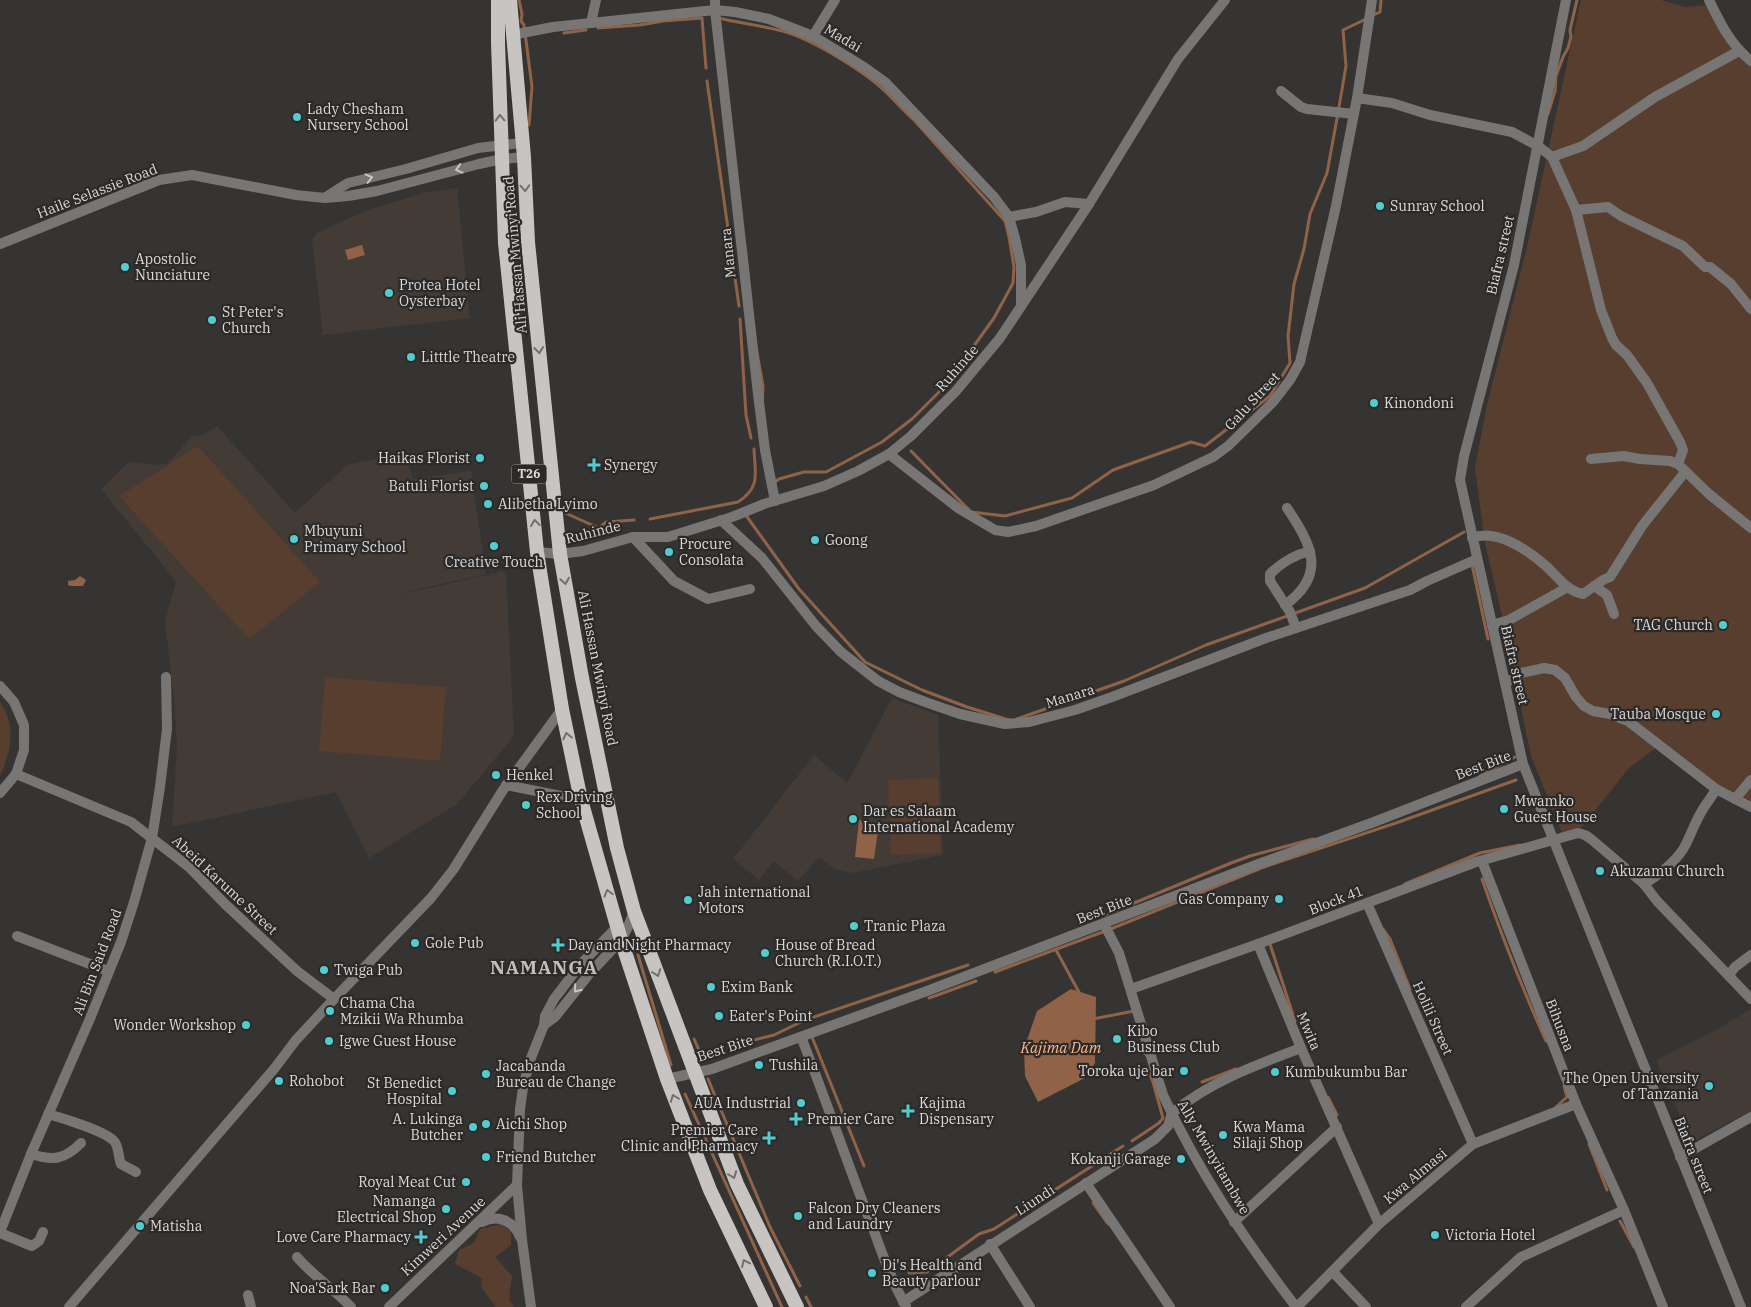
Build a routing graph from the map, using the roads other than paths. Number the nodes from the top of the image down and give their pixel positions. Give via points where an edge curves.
1 (498, 0) edge
2 (510, 0) edge
3 (596, 0) edge
4 (835, 0) edge
5 (1224, 0) edge
6 (1372, 0) edge
7 (1566, 0) edge
8 (1709, 0) edge
9 (715, 5) edge
10 (591, 23) junction
11 (512, 35) junction
12 (813, 36) junction
13 (1739, 51) junction
14 (1751, 61) edge
15 (1281, 91) dead end
16 (1357, 98) junction
17 (1354, 114) junction
18 (1538, 146) junction
19 (523, 150) junction
20 (501, 152) junction
21 (1552, 158) junction
22 (326, 198) junction
23 (1089, 204) junction
24 (1576, 210) junction
25 (1009, 217) junction
26 (0, 244) edge
27 (1021, 307) junction
28 (1751, 309) edge
29 (888, 454) junction
30 (1590, 459) dead end
31 (1678, 464) junction
32 (1685, 472) junction
33 (775, 501) junction
34 (1287, 508) dead end
35 (721, 520) junction
36 (1751, 528) edge
37 (633, 537) junction
38 (1472, 538) junction
39 (1310, 551) junction
40 (537, 552) junction
41 (560, 554) junction
42 (1477, 559) junction
43 (1594, 586) junction
44 (1568, 587) junction
45 (750, 589) dead end
46 (1614, 614) dead end
47 (1291, 616) junction
48 (1492, 625) junction
49 (166, 677) dead end
50 (1505, 682) junction
51 (0, 686) edge
52 (562, 709) junction
53 (1523, 764) junction
54 (16, 774) junction
55 (1751, 780) edge
56 (506, 785) junction
57 (1716, 789) junction
58 (0, 793) edge
59 (1735, 799) junction
60 (580, 800) junction
61 (1751, 807) edge
62 (152, 838) junction
63 (1552, 841) junction
64 (1482, 861) junction
65 (1644, 884) junction
66 (1367, 903) junction
67 (634, 911) junction
68 (1104, 924) junction
69 (619, 934) junction
70 (17, 936) dead end
71 (1258, 944) junction
72 (1751, 955) edge
73 (108, 971) junction
74 (1729, 975) junction
75 (1131, 989) junction
76 (334, 999) junction
77 (1751, 999) edge
78 (801, 1037) junction
79 (1301, 1048) junction
80 (693, 1072) junction
81 (667, 1079) junction
82 (1576, 1104) junction
83 (1172, 1113) junction
84 (48, 1114) junction
85 (1751, 1117) edge
86 (1337, 1127) junction
87 (81, 1143) dead end
88 (1473, 1144) junction
89 (31, 1154) junction
90 (1680, 1157) junction
91 (136, 1172) dead end
92 (1086, 1183) junction
93 (517, 1185) junction
94 (1624, 1210) junction
95 (1234, 1222) junction
96 (1379, 1224) junction
97 (477, 1225) junction
98 (0, 1232) edge
99 (43, 1232) dead end
100 (522, 1240) junction
101 (990, 1244) junction
102 (297, 1257) dead end
103 (1333, 1272) junction
104 (248, 1294) dead end
105 (905, 1304) edge
106 (69, 1307) edge
107 (251, 1307) edge
108 (351, 1307) edge
109 (389, 1307) edge
110 (531, 1307) edge
111 (766, 1307) edge
112 (797, 1307) edge
113 (1030, 1307) edge
114 (1170, 1307) edge
115 (1296, 1307) edge
116 (1366, 1307) edge
117 (1466, 1307) edge
118 (1663, 1307) edge
119 (1741, 1307) edge

20 -> 1 highway, Ali Hassan Mwinyi Road / T26
2 - 11 highway, Ali Hassan Mwinyi Road / T26
3 - 10 street
4 - 12 street
5 - 23 street, Ruhinde via 1178,59
6 - 16 street, Galu Street
7 - 18 street, Biafra street
8 - 13 street
9 - 10 street, Madai
9 - 12 street, Madai via 769,19
9 - 33 street, Manara via 758,394
10 - 11 street, Madai
11 - 19 highway, Ali Hassan Mwinyi Road / T26
12 - 25 street, Madai via 885,82
13 - 14 street
13 - 21 street via 1655,97 1583,146
15 - 17 street via 1307,109
16 - 17 street, Galu Street
16 - 18 street via 1392,103 1430,115 1512,132
17 - 29 street, Galu Street via 1300,362 1273,402 1213,457 1128,494 1049,522 1008,532 995,530 964,512
18 - 21 street
18 - 38 street, Biafra street via 1514,265 1464,456 1460,480
19 - 20 street, Haile Selassie Road
19 -> 41 highway, Ali Hassan Mwinyi Road / T26 via 528,242
20 -> 22 street, Haile Selassie Road via 377,191
22 -> 20 street, Haile Selassie Road via 348,183 478,148
40 -> 20 highway, Ali Hassan Mwinyi Road / T26 via 504,243
21 - 24 street
22 - 26 street, Haile Selassie Road via 192,176 159,180
23 - 25 street via 1065,202
23 - 27 street, Ruhinde
24 - 28 street via 1608,207 1684,246 1705,267 1710,266 1731,284
24 - 31 street via 1606,326 1616,345 1647,383 1680,442 1683,450
25 - 27 street, Madai via 1021,265
27 - 29 street, Ruhinde via 956,392
29 - 33 street, Ruhinde via 824,486
30 - 31 street via 1624,456
31 - 32 street
32 - 36 street
32 - 43 street via 1642,526 1610,577
33 - 35 street, Ruhinde
34 - 39 street
35 - 37 street, Ruhinde via 668,536
35 - 47 street, Manara via 762,558 841,652 878,681 960,714 1005,724 1029,722 1075,710
37 - 41 street, Ruhinde
37 - 45 street via 674,580 708,599
38 - 42 street, Biafra street
38 - 44 street via 1482,535 1497,537 1522,548 1546,565
39 - 47 street via 1312,571 1294,598
39 - 47 street via 1297,554 1270,574 1273,586
40 - 41 street, Ruhinde
40 - 52 highway, Ali Hassan Mwinyi Road / T26
41 -> 67 highway, Ali Hassan Mwinyi Road / T26 via 617,848
42 - 47 street, Manara via 1410,590
42 - 48 street, Biafra street
43 - 44 street via 1583,594
43 - 46 street via 1608,595
44 - 48 street via 1509,620
48 - 50 street, Biafra street
49 - 62 street, Abeid Karume Street via 167,729
50 - 53 street, Biafra street
50 - 57 street via 1529,671 1555,670 1565,678 1584,706 1637,727
51 - 54 street via 14,702 24,725 24,750
52 - 56 street
60 -> 52 highway, Ali Hassan Mwinyi Road / T26
53 - 63 street, Biafra street
53 - 68 street, Best Bite
54 - 58 street
54 - 62 street via 131,822
55 - 59 street
56 - 60 street
56 - 76 street via 453,870 431,898
57 - 59 street
57 - 65 street via 1684,847 1664,870
59 - 61 street
69 -> 60 highway, Ali Hassan Mwinyi Road / T26
62 - 73 street, Ali Bin Said Road via 121,942
62 - 76 street, Abeid Karume Street via 189,867 297,971
63 - 64 street, Block 41
63 - 65 street, Block 41 via 1578,833 1586,835
63 - 90 street, Biafra street
64 - 66 street, Block 41
64 - 82 street, Bihusna
65 - 74 street
66 - 71 street, Block 41
66 - 88 street, Holili Street
67 - 69 street via 628,927
67 -> 80 highway, Ali Hassan Mwinyi Road / T26
68 - 75 street, Ally Mwinyitambwe via 1119,953
68 - 78 street, Best Bite
69 - 81 highway, Ali Hassan Mwinyi Road / T26
69 - 93 street via 555,1017 544,1025 523,1088
70 - 73 street
71 - 75 street, Block 41
71 - 79 street, Mwita
72 - 74 street
73 - 84 street, Ali Bin Said Road
74 - 77 street
75 - 83 street, Ally Mwinyitambwe
76 - 106 street
78 - 80 street, Best Bite
78 - 105 street via 853,1179
79 - 83 street via 1206,1088
79 - 86 street, Mwita
80 - 81 street, Best Bite
80 -> 112 highway, Ali Hassan Mwinyi Road / T26 via 737,1184
111 -> 81 highway, Ali Hassan Mwinyi Road / T26 via 710,1190
82 - 88 street, Kwa Almasi
82 - 94 street, Bihusna
83 - 92 street, Liundi via 1168,1126 1155,1139
83 - 95 street, Ally Mwinyitambwe
84 - 89 street, Ali Bin Said Road
84 - 91 street via 113,1140 121,1164
85 - 90 street
86 - 95 street
86 - 96 street, Mwita
87 - 89 street via 63,1157
88 - 96 street, Kwa Almasi
89 - 98 street, Ali Bin Said Road
90 - 119 street, Biafra street
92 - 101 street, Liundi
92 - 114 street
93 - 97 street, Kimweri Avenue
93 - 100 street
94 - 117 street via 1521,1257
94 - 118 street, Bihusna
95 - 115 street, Ally Mwinyitambwe
96 - 103 street, Kwa Almasi
97 - 100 street via 500,1218 514,1226
97 - 109 street, Kimweri Avenue
98 - 99 street via 32,1246
100 - 110 street
101 - 105 street, Liundi
101 - 113 street
102 - 108 street
103 - 115 street, Kwa Almasi
103 - 116 street
104 - 107 street

